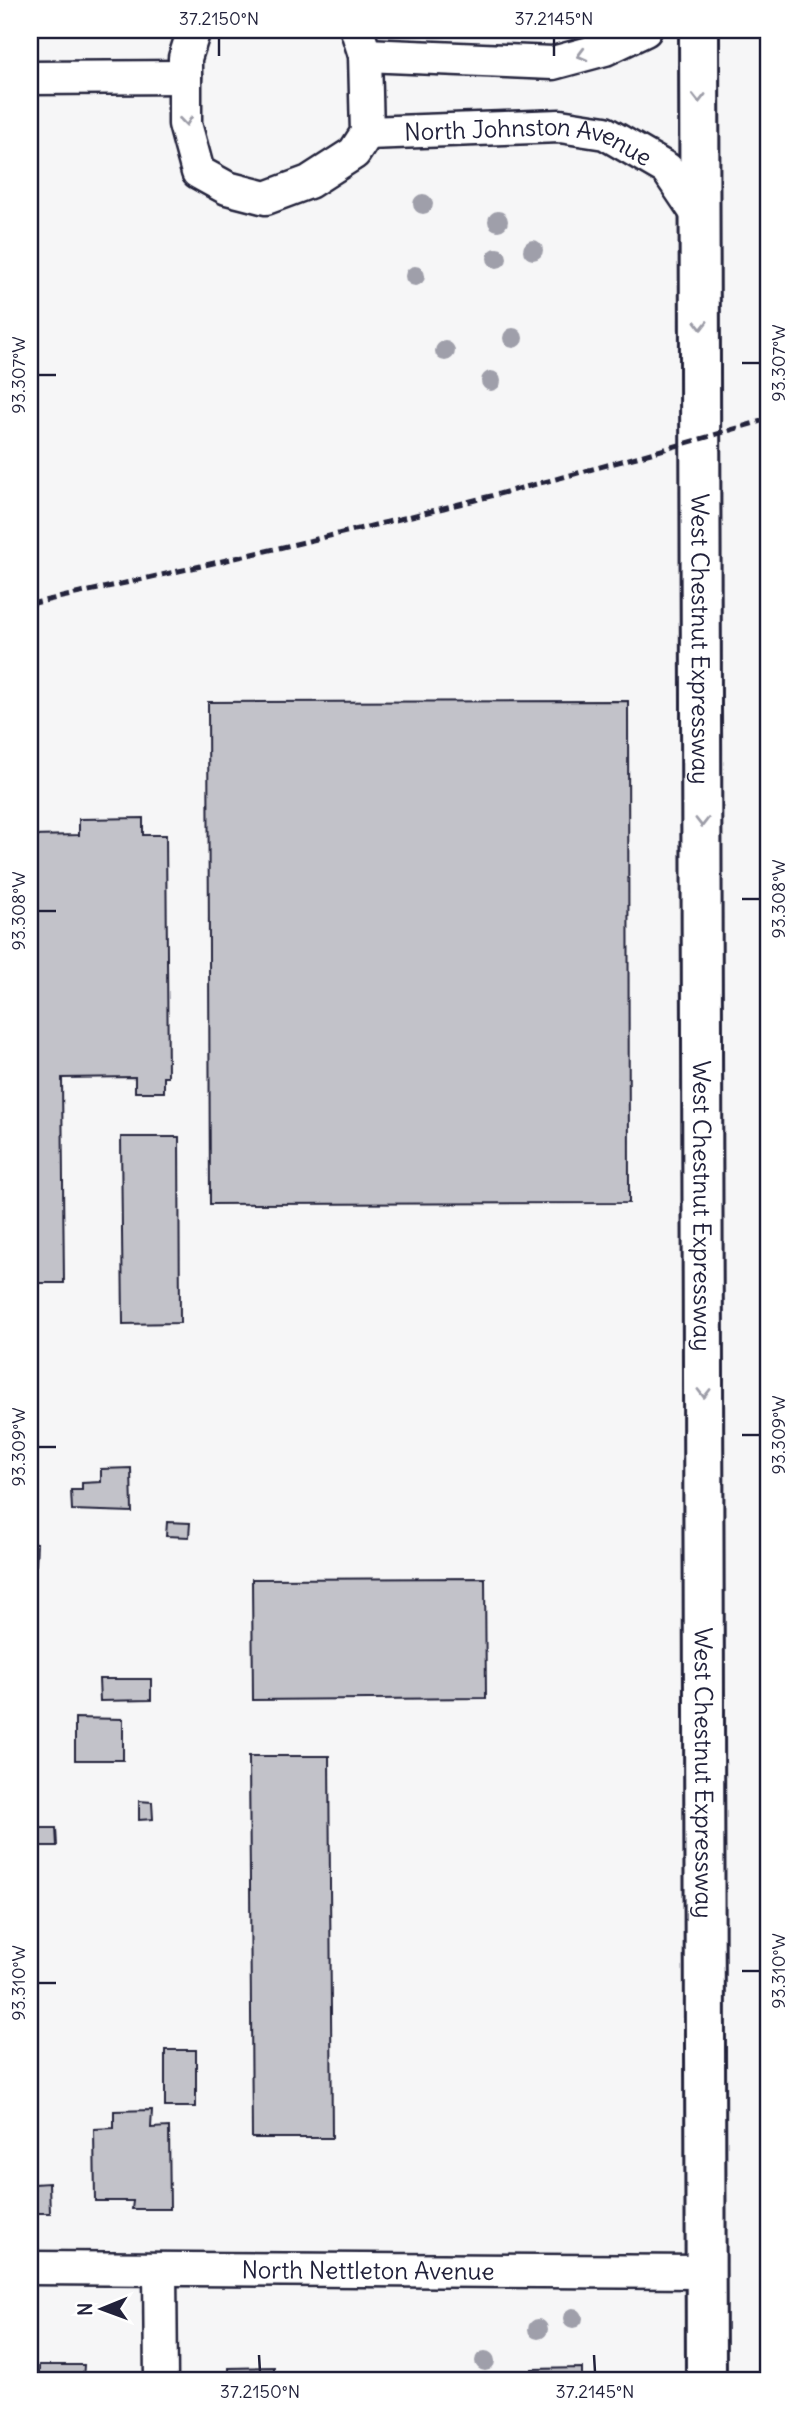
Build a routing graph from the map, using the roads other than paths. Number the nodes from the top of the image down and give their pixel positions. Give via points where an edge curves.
1 (194, 30) edge
2 (645, 30) edge
3 (699, 30) edge
4 (361, 42) edge
5 (185, 77) junction
6 (30, 78) edge
7 (367, 132) junction
8 (700, 218) junction
9 (30, 2268) edge
10 (160, 2270) junction
11 (705, 2272) junction
12 (161, 2381) edge
13 (706, 2381) edge

1 - 5 street, North Johnston Avenue via 185,58
2 -> 4 street, North Johnston Avenue via 605,49 553,63
3 -> 8 main road, West Chestnut Expressway
4 - 7 street, North Johnston Avenue
5 - 6 street
5 -> 7 street, North Johnston Avenue via 185,124 198,173 228,188 267,198 309,182 354,153
7 - 8 street, North Johnston Avenue via 560,126 605,133 667,169
8 -> 11 main road, West Chestnut Expressway
9 - 10 street, North Nettleton Avenue
10 - 11 street, North Nettleton Avenue
10 - 12 street
11 - 13 main road, West Chestnut Expressway

